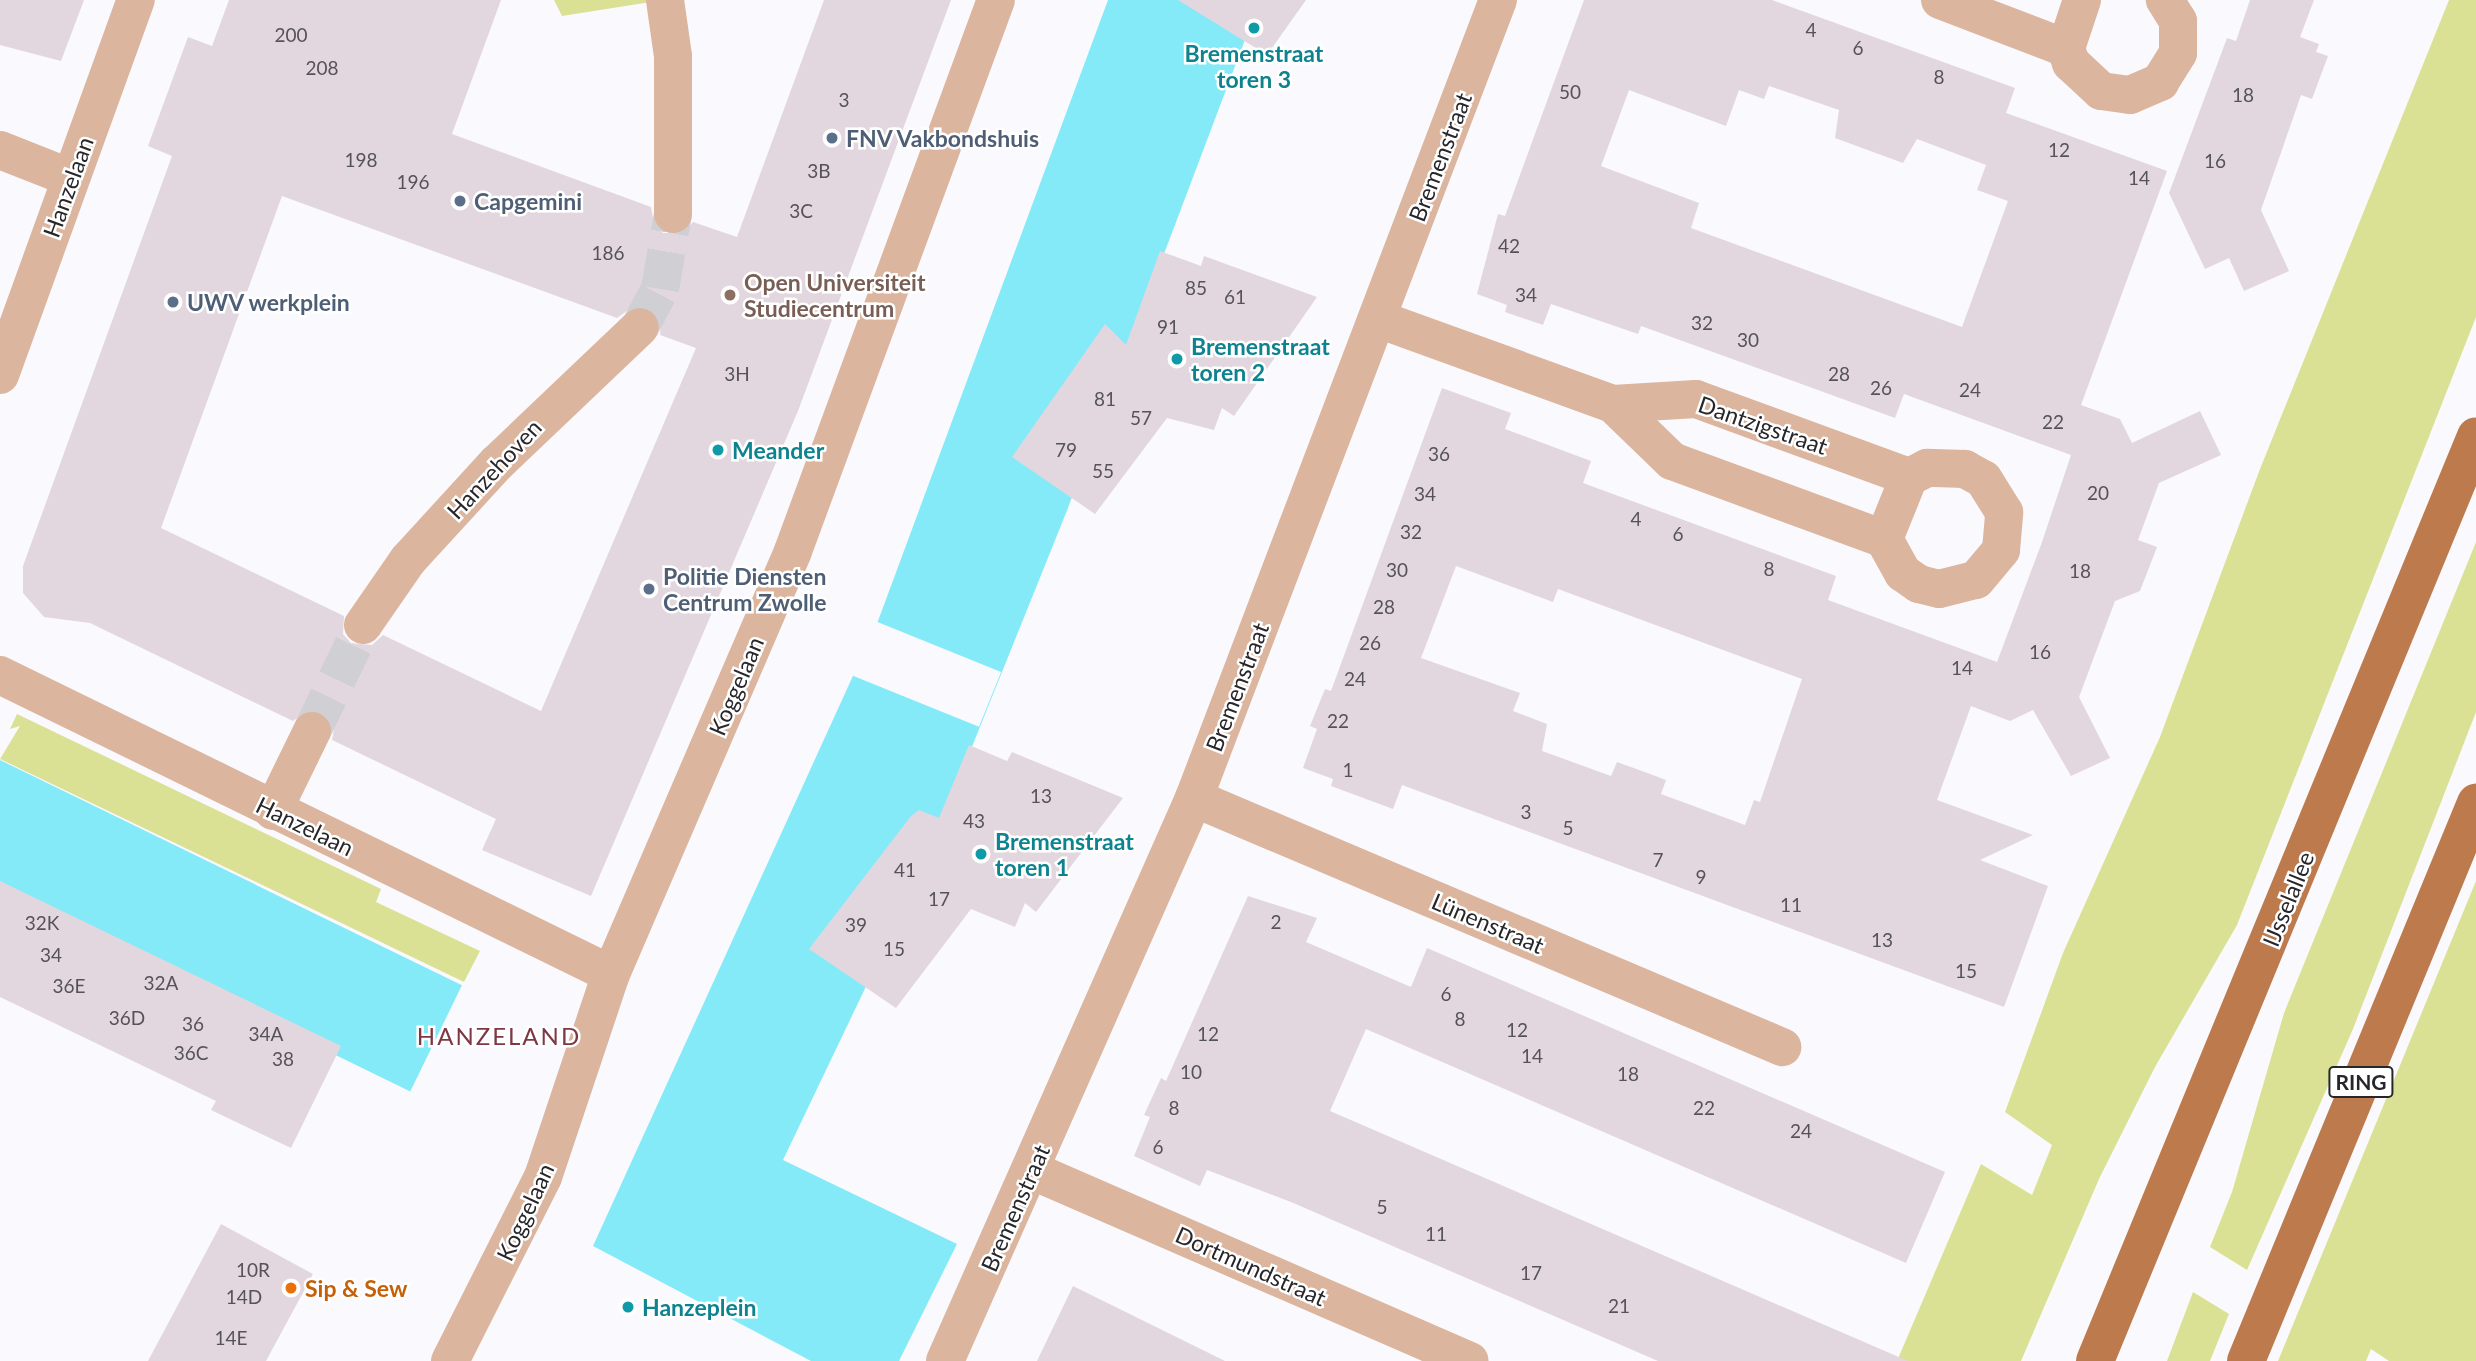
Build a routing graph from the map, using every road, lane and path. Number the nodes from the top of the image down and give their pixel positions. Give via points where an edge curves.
1 (136, 0) edge
2 (665, 0) edge
3 (996, 0) edge
4 (1498, 0) edge
5 (1940, 0) edge
6 (2082, 0) edge
7 (2165, 0) edge
8 (2066, 48) junction
9 (0, 150) edge
10 (71, 178) junction
11 (673, 214) tunnel mouth
12 (13, 304) edge
13 (1378, 319) junction
14 (640, 327) tunnel mouth
15 (0, 375) edge
16 (1613, 404) junction
17 (2476, 436) edge
18 (1909, 477) junction
19 (1884, 539) junction
20 (363, 625) tunnel mouth
21 (0, 675) edge
22 (312, 731) tunnel mouth
23 (1194, 799) junction
24 (2476, 803) edge
25 (273, 811) junction
26 (611, 974) junction
27 (1782, 1047) dead end
28 (1032, 1171) junction
29 (455, 1359) edge
30 (945, 1361) edge
31 (1469, 1361) edge
32 (2095, 1361) edge
33 (2245, 1361) edge

1 - 10 street, Hanzelaan
2 - 11 street via 673,56
3 - 26 street, Koggelaan via 793,551
4 - 13 street, Bremenstraat
5 - 8 street
6 - 8 street
7 - 8 street via 2178,21 2178,53 2160,82 2145,90 2130,95 2101,91 2083,79
9 - 10 street
10 - 12 street, Hanzelaan
12 - 15 street, Hanzelaan
13 - 16 street, Dantzigstraat
13 - 23 street, Bremenstraat
14 - 20 street, Hanzehoven via 497,463 408,560
16 - 18 street, Dantzigstraat via 1696,399
16 - 19 street, Dantzigstraat via 1672,461
17 - 32 main road, IJsselallee
18 - 19 street
18 - 19 street via 1945,466 1983,479 2004,512 2001,550 1976,580 1939,589 1903,573
21 - 25 street, Hanzelaan
22 - 25 street
23 - 27 street, Lünenstraat
23 - 28 street, Bremenstraat
24 - 33 main road, RING
25 - 26 street, Hanzelaan
26 - 29 street, Koggelaan via 543,1177
28 - 30 street, Bremenstraat
28 - 31 street, Dortmundstraat

